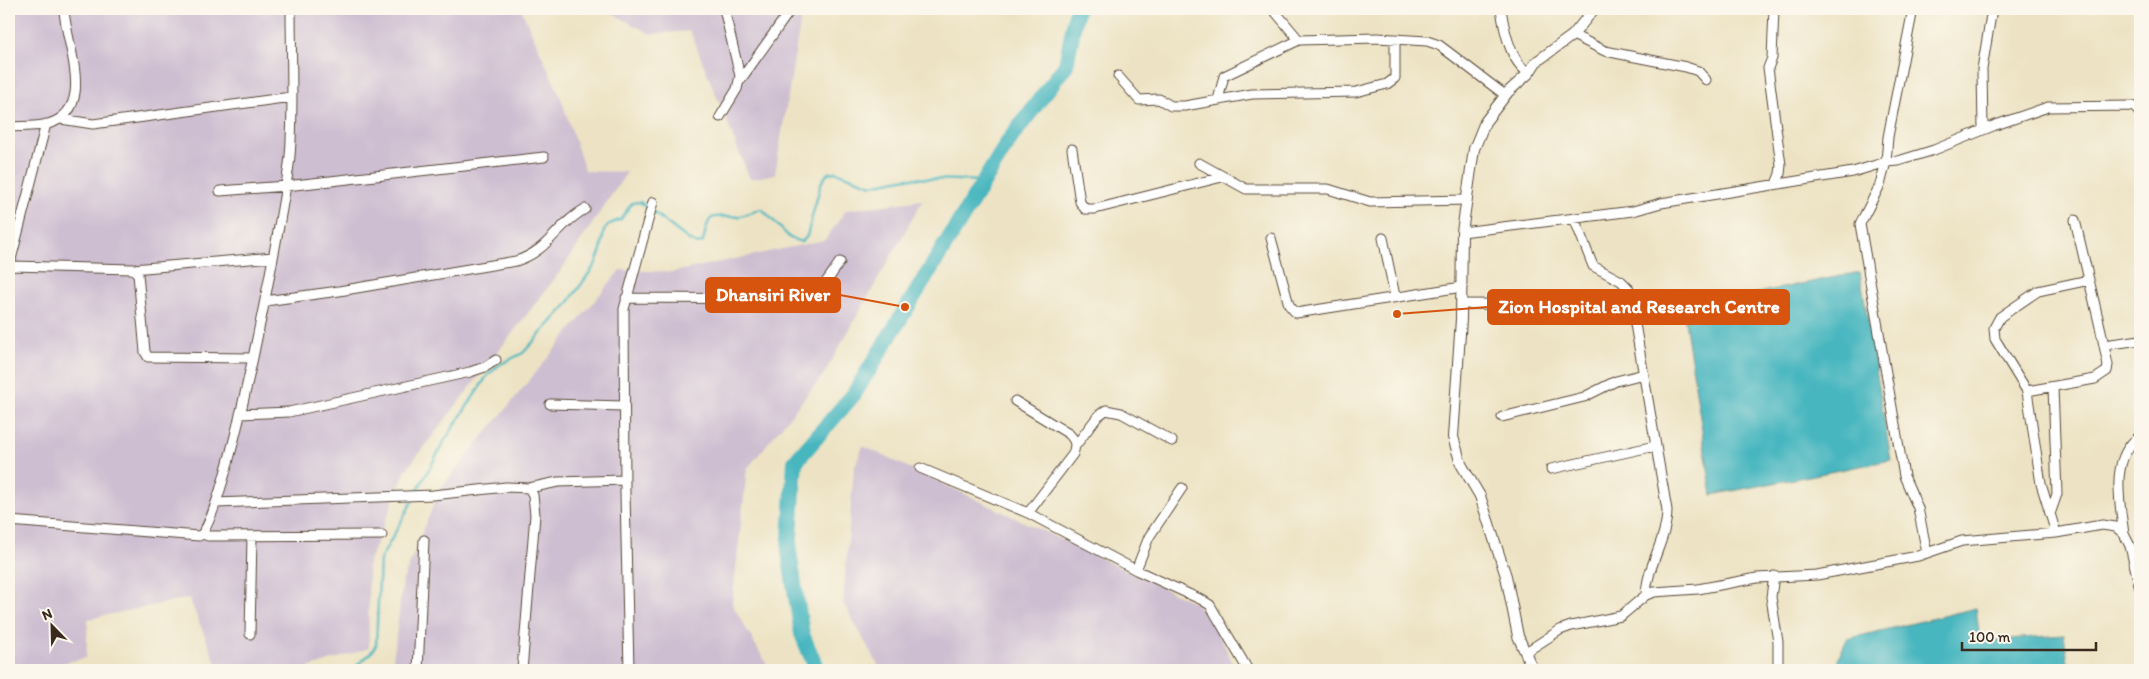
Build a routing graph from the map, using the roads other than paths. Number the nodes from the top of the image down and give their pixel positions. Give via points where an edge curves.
1 (64, 9) edge
2 (291, 9) edge
3 (724, 9) edge
4 (791, 9) edge
5 (1273, 9) edge
6 (1501, 9) edge
7 (1594, 9) edge
8 (1774, 9) edge
9 (1912, 9) edge
10 (1992, 9) edge
11 (1573, 35) junction
12 (1395, 39) junction
13 (1299, 40) junction
14 (1529, 73) junction
15 (1118, 76) dead end
16 (1706, 80) dead end
17 (739, 82) junction
18 (1505, 95) junction
19 (291, 98) junction
20 (1218, 100) junction
21 (2140, 113) edge
22 (720, 117) dead end
23 (61, 119) junction
24 (46, 124) junction
25 (9, 127) edge
26 (1983, 130) junction
27 (1072, 149) dead end
28 (544, 157) dead end
29 (1886, 162) junction
30 (1199, 164) dead end
31 (1222, 177) junction
32 (1776, 184) junction
33 (286, 186) junction
34 (220, 191) dead end
35 (1467, 200) junction
36 (653, 202) dead end
37 (585, 209) dead end
38 (1574, 218) junction
39 (2074, 220) dead end
40 (9, 228) edge
41 (19, 228) junction
42 (1462, 232) junction
43 (1271, 238) dead end
44 (1383, 238) dead end
45 (273, 257) junction
46 (840, 262) dead end
47 (10, 266) edge
48 (134, 269) junction
49 (2089, 280) junction
50 (1462, 287) junction
51 (1395, 296) junction
52 (626, 298) junction
53 (265, 301) junction
54 (1462, 304) junction
55 (1597, 309) dead end
56 (2140, 340) edge
57 (2104, 345) junction
58 (253, 358) junction
59 (496, 360) dead end
60 (1644, 374) junction
61 (2053, 387) junction
62 (2027, 391) junction
63 (1015, 401) dead end
64 (550, 404) dead end
65 (624, 406) junction
66 (240, 414) junction
67 (1502, 417) dead end
68 (2140, 436) edge
69 (1172, 441) dead end
70 (1076, 445) junction
71 (1656, 446) junction
72 (920, 468) dead end
73 (1552, 470) dead end
74 (625, 480) junction
75 (529, 488) junction
76 (1182, 488) dead end
77 (216, 503) junction
78 (1028, 513) junction
79 (2050, 514) junction
80 (9, 521) edge
81 (2056, 533) junction
82 (204, 534) junction
83 (2124, 534) junction
84 (382, 535) dead end
85 (252, 536) junction
86 (424, 540) dead end
87 (1926, 553) junction
88 (1136, 570) junction
89 (1774, 576) junction
90 (2140, 589) edge
91 (1646, 595) junction
92 (250, 634) dead end
93 (1526, 652) junction
94 (418, 670) edge
95 (522, 670) edge
96 (629, 670) edge
97 (1248, 670) edge
98 (1533, 670) edge
99 (1778, 670) edge

1 - 23 street via 76,78 73,98 67,114
2 - 19 street
3 - 17 street via 740,71
4 - 17 street
5 - 13 street
6 - 14 street via 1512,49 1519,65
7 - 11 street
8 - 32 street via 1772,58 1768,68 1780,164
9 - 29 street
10 - 26 street via 1982,69
11 - 14 street via 1536,62
11 - 16 street via 1605,51 1698,71
12 - 13 street
12 - 18 street via 1439,45
12 - 20 street via 1396,74 1387,84 1356,92 1252,94
13 - 20 street via 1224,76
14 - 18 street
15 - 20 street via 1139,100 1159,99 1171,106
17 - 22 street
18 - 35 street via 1485,122 1474,149
19 - 23 street via 93,124
19 - 33 street
21 - 26 street via 2133,106 2048,107
23 - 24 street
24 - 25 street
24 - 41 street
26 - 29 street via 1934,150
27 - 31 street via 1080,202 1085,209
28 - 33 street
29 - 32 street via 1853,172
29 - 87 street via 1880,184 1860,224 1860,232 1904,476 1918,508
30 - 31 street
31 - 35 street via 1246,189 1328,189 1370,202
32 - 38 street via 1633,211
33 - 34 street
33 - 45 street
35 - 42 street
36 - 52 street
37 - 53 street via 562,224 538,253 516,261 339,292
38 - 42 street
38 - 60 street via 1593,266 1621,281 1629,290
39 - 49 street
40 - 41 street
41 - 47 street
42 - 50 street
43 - 51 street via 1289,305 1296,313
44 - 51 street
45 - 48 street
45 - 53 street
46 - 52 street via 821,288 811,297 802,299
47 - 48 street
48 - 58 street via 138,274 148,357
49 - 57 street
49 - 62 street via 2038,291 1996,322 1993,333
50 - 51 street
50 - 54 street
52 - 65 street
53 - 58 street
54 - 55 street via 1586,305
54 - 93 street via 1454,437 1461,464 1480,496 1506,576 1518,636
56 - 57 street
57 - 61 street via 2108,365 2104,375
58 - 66 street
59 - 66 street via 485,368 470,372 289,412
60 - 67 street via 1616,381 1584,397
60 - 71 street
61 - 62 street
61 - 79 street via 2057,494
62 - 79 street via 2041,484
63 - 70 street via 1070,434
64 - 65 street
65 - 74 street
66 - 77 street
68 - 83 street via 2130,444 2119,477
69 - 70 street via 1121,414 1106,410
70 - 78 street via 1074,454
71 - 73 street
71 - 91 street via 1667,526 1650,570
72 - 78 street
74 - 75 street via 558,482
74 - 96 street
75 - 77 street
75 - 95 street via 535,515
76 - 88 street via 1149,538
77 - 82 street
78 - 88 street
79 - 81 street
80 - 82 street
81 - 83 street via 2102,525 2116,527
81 - 87 street via 1962,542
82 - 85 street
83 - 90 street
84 - 85 street
85 - 92 street
86 - 94 street
87 - 89 street via 1817,575
88 - 97 street via 1210,605
89 - 91 street
89 - 99 street via 1771,597 1778,642
91 - 93 street via 1622,616 1571,626
93 - 98 street

